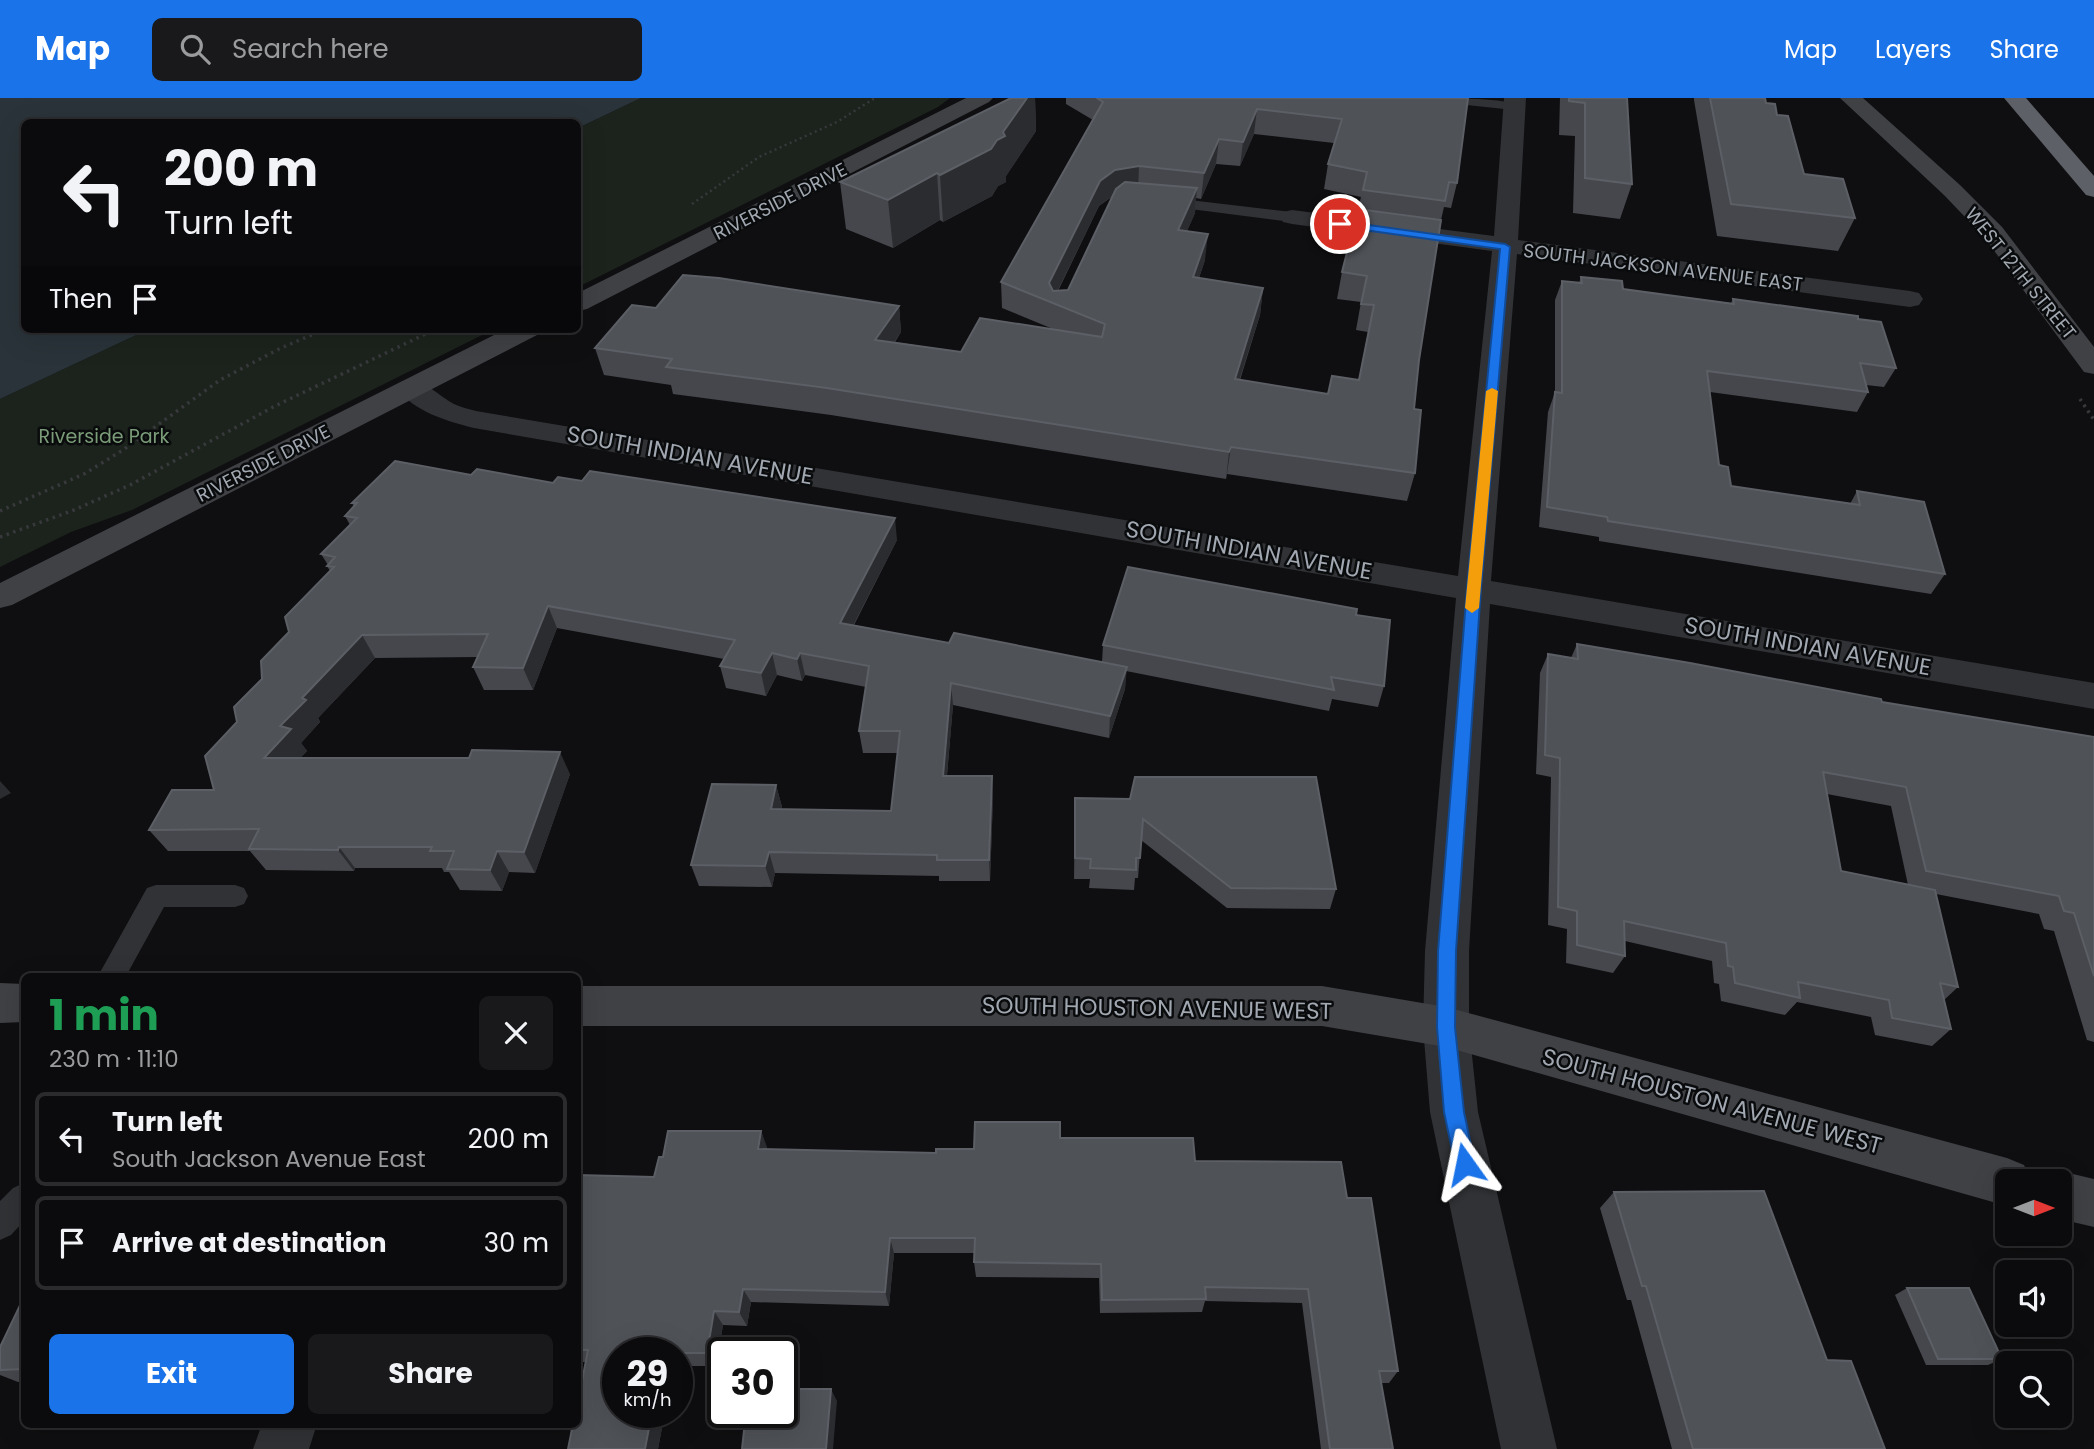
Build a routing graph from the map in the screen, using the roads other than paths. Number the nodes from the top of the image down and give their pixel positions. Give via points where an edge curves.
1 (982, 98) edge
2 (1438, 98) edge
3 (1851, 98) edge
4 (2015, 98) edge
5 (1515, 102) edge
6 (2094, 190) edge
7 (1150, 201) edge
8 (1292, 217) joint
9 (1505, 247) junction
10 (1910, 299) dead end
11 (581, 301) edge
12 (519, 333) edge
13 (2094, 366) edge
14 (411, 388) junction
15 (1474, 588) junction
16 (0, 597) edge
17 (2094, 696) edge
18 (235, 896) dead end
19 (114, 973) edge
20 (0, 1003) edge
21 (21, 1003) edge
22 (581, 1006) edge
23 (1446, 1027) junction
24 (1995, 1179) edge
25 (2072, 1198) edge
26 (21, 1202) edge
27 (2094, 1203) edge
28 (0, 1224) edge
29 (289, 1428) edge
30 (281, 1449) edge
31 (1529, 1449) edge

1 - 11 street, RIVERSIDE DRIVE
2 - 5 lane
3 - 13 street, WEST 12TH STREET via 1993,232
4 - 6 highway
5 - 9 street
7 - 8 lane
8 - 9 street, SOUTH JACKSON AVENUE EAST
9 - 10 street, SOUTH JACKSON AVENUE EAST
9 - 15 street
12 - 14 street, RIVERSIDE DRIVE
14 - 15 street, SOUTH INDIAN AVENUE via 445,411 474,418
14 - 16 street, RIVERSIDE DRIVE
15 - 17 street, SOUTH INDIAN AVENUE
15 - 23 street via 1447,951
18 - 19 lane via 156,896
20 - 21 street
22 - 23 street, SOUTH HOUSTON AVENUE WEST via 1322,1006
23 - 24 street, SOUTH HOUSTON AVENUE WEST
23 - 31 street via 1454,1112
25 - 27 street
26 - 28 lane
29 - 30 street

